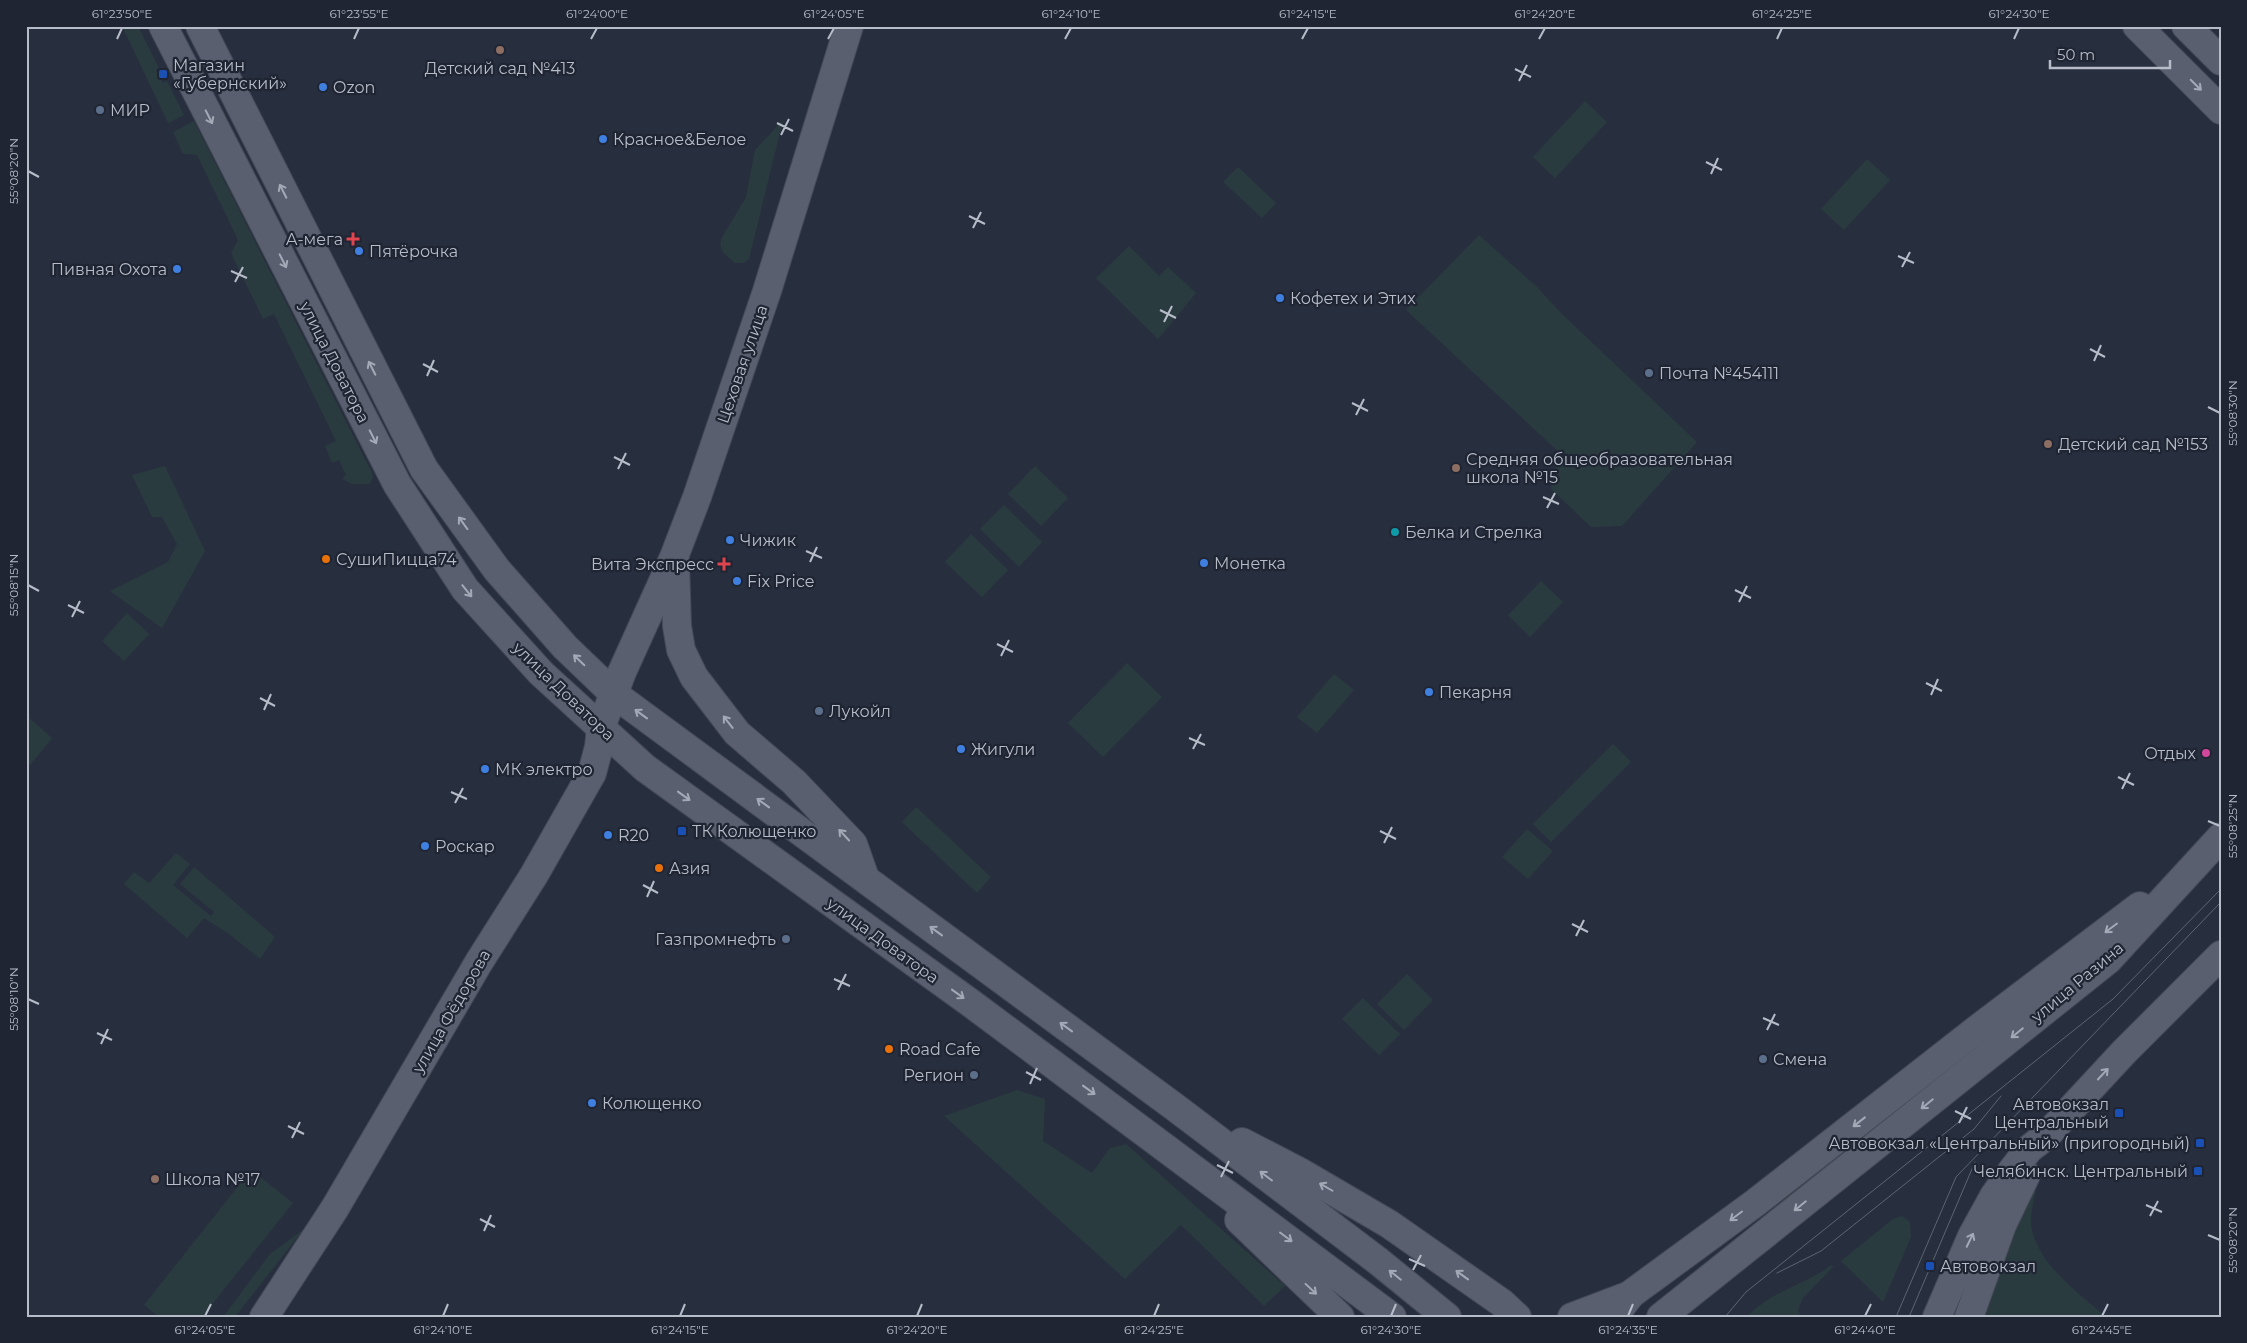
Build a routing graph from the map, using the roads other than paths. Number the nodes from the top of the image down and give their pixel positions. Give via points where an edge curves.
1 (163, 26) edge
2 (200, 26) edge
3 (849, 26) edge
4 (2136, 26) edge
5 (2186, 26) edge
6 (2221, 61) edge
7 (2221, 110) edge
8 (674, 557) junction
9 (614, 694) junction
10 (601, 727) junction
11 (2221, 837) edge
12 (2192, 868) junction
13 (865, 878) junction
14 (2221, 955) edge
15 (1176, 1108) junction
16 (2046, 1136) junction
17 (1163, 1145) junction
18 (1631, 1294) junction
19 (1509, 1310) edge
20 (264, 1317) edge
21 (1340, 1317) edge
22 (1392, 1317) edge
23 (1447, 1317) edge
24 (1530, 1317) edge
25 (1572, 1317) edge
26 (1612, 1317) edge
27 (1662, 1317) edge
28 (1936, 1317) edge
29 (1969, 1317) edge

1 -> 10 main road, улица Доватора via 397,484 464,589 541,673
9 -> 2 main road, улица Доватора via 565,647 497,570 424,469
3 - 8 main road, Цеховая улица via 768,291
4 -> 7 main road
5 - 6 main road
8 - 9 main road, Цеховая улица
13 -> 8 main road via 852,844 794,782 737,733 694,677 681,650
9 - 10 main road, улица Фёдорова
13 -> 9 main road, улица Доватора
10 -> 17 main road, улица Доватора via 645,768
10 - 20 main road, улица Фёдорова via 592,773 534,875 479,962 335,1208
11 - 12 main road, улица Разина
12 -> 18 main road via 1980,1027 1755,1203
12 -> 27 main road, улица Разина via 2108,960
15 -> 13 main road, улица Доватора
16 -> 14 main road
19 -> 15 main road via 1426,1249 1350,1200
23 -> 15 main road
28 -> 16 main road via 1972,1236 1994,1196 2030,1149
16 - 29 main road via 2011,1204
17 -> 21 main road
17 -> 22 main road
18 - 25 main road
18 - 26 main road
19 - 24 main road

